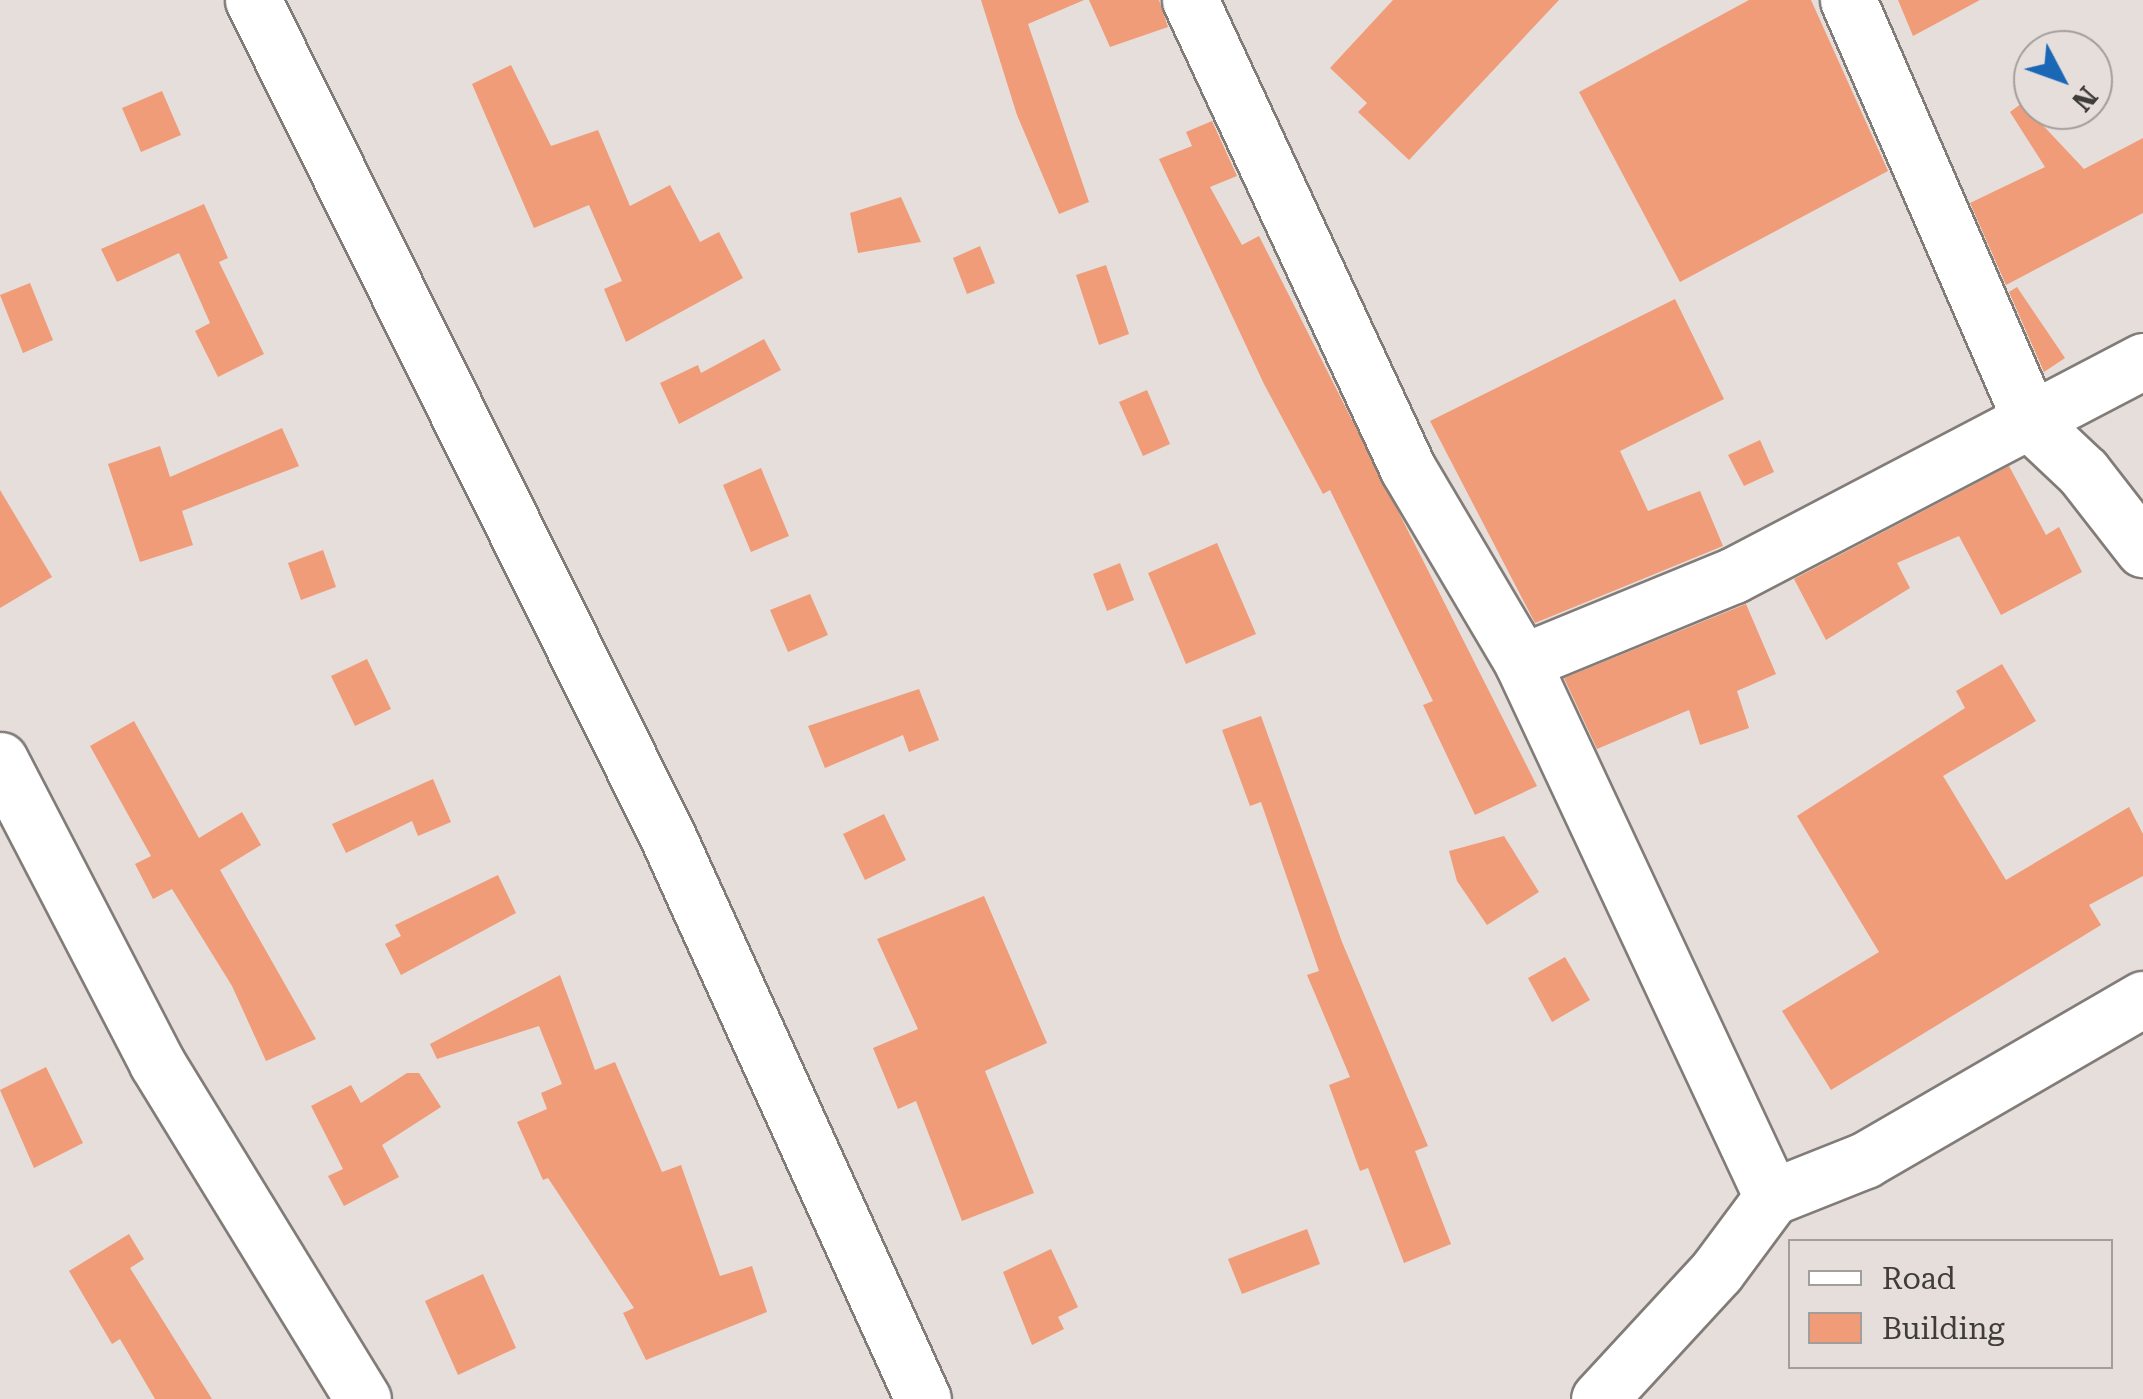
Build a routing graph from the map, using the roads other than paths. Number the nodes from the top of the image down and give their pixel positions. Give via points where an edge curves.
1 (253, 0) edge
2 (1190, 0) edge
3 (1848, 0) edge
4 (2143, 361) edge
5 (2032, 424) junction
6 (2143, 549) edge
7 (1522, 662) junction
8 (0, 760) edge
9 (2143, 999) edge
10 (1772, 1198) junction
11 (363, 1399) edge
12 (923, 1399) edge
13 (1599, 1399) edge

1 - 12 street via 650,801
2 - 7 street via 1408,469
3 - 5 street
4 - 5 street
5 - 6 street via 2083,472
5 - 7 street via 1734,575
7 - 10 street
8 - 11 street via 157,1063
9 - 10 street via 1865,1160
10 - 13 street via 1717,1271

